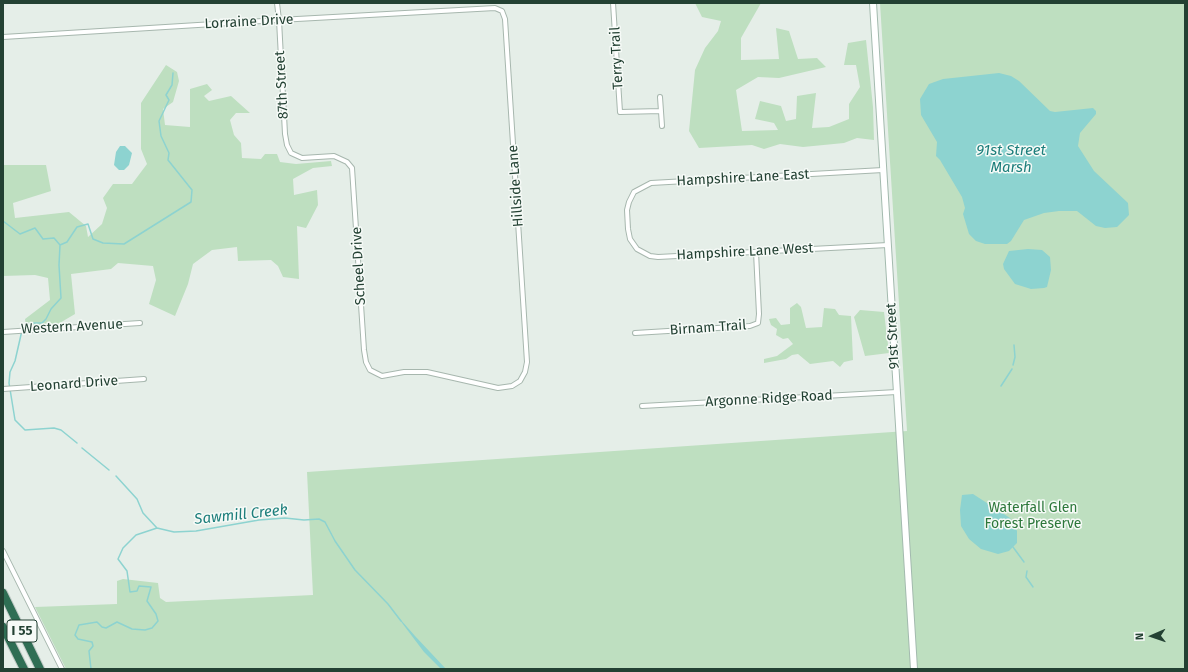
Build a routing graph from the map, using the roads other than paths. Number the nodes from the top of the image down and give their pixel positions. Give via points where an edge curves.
1 (278, 3) edge
2 (613, 3) edge
3 (873, 3) edge
4 (495, 8) joint
5 (279, 20) junction
6 (3, 37) edge
7 (660, 97) dead end
8 (661, 110) junction
9 (662, 126) dead end
10 (346, 162) joint
11 (883, 170) junction
12 (627, 219) joint
13 (888, 245) junction
14 (756, 252) junction
15 (140, 323) dead end
16 (3, 332) edge
17 (635, 333) dead end
18 (370, 370) joint
19 (144, 379) dead end
20 (3, 389) edge
21 (897, 392) junction
22 (642, 406) dead end
23 (3, 551) edge
24 (3, 593) edge
25 (3, 626) edge
26 (24, 669) edge
27 (40, 669) edge
28 (62, 669) edge
29 (914, 669) edge

1 - 5 street, 87th Street
2 - 8 street, Terry Trail via 620,112
3 - 11 main road, 91st Street
4 - 5 street, Lorraine Drive
4 - 18 street, Hillside Lane via 502,11 505,19 526,368 520,381 502,388 427,372 404,372 384,377
5 - 6 street, Lorraine Drive
5 - 10 street, 87th Street via 287,145 291,153 302,158 334,156
7 - 8 street
8 - 9 street
10 - 18 street, Scheel Drive via 352,168 353,176 364,350
11 - 12 street, Hampshire Lane East via 651,183 634,192 628,206
11 - 13 main road, 91st Street
12 - 14 street, Hampshire Lane West via 632,241 637,249 650,256
13 - 14 street, Hampshire Lane West
13 - 21 main road, 91st Street
14 - 17 street, Birnam Trail via 760,314 758,323 750,326
15 - 16 street, Western Avenue
19 - 20 street, Leonard Drive
21 - 22 street, Argonne Ridge Road
21 - 29 main road, 91st Street
23 - 28 street
24 - 27 highway, I 55
25 - 26 highway, I 55

